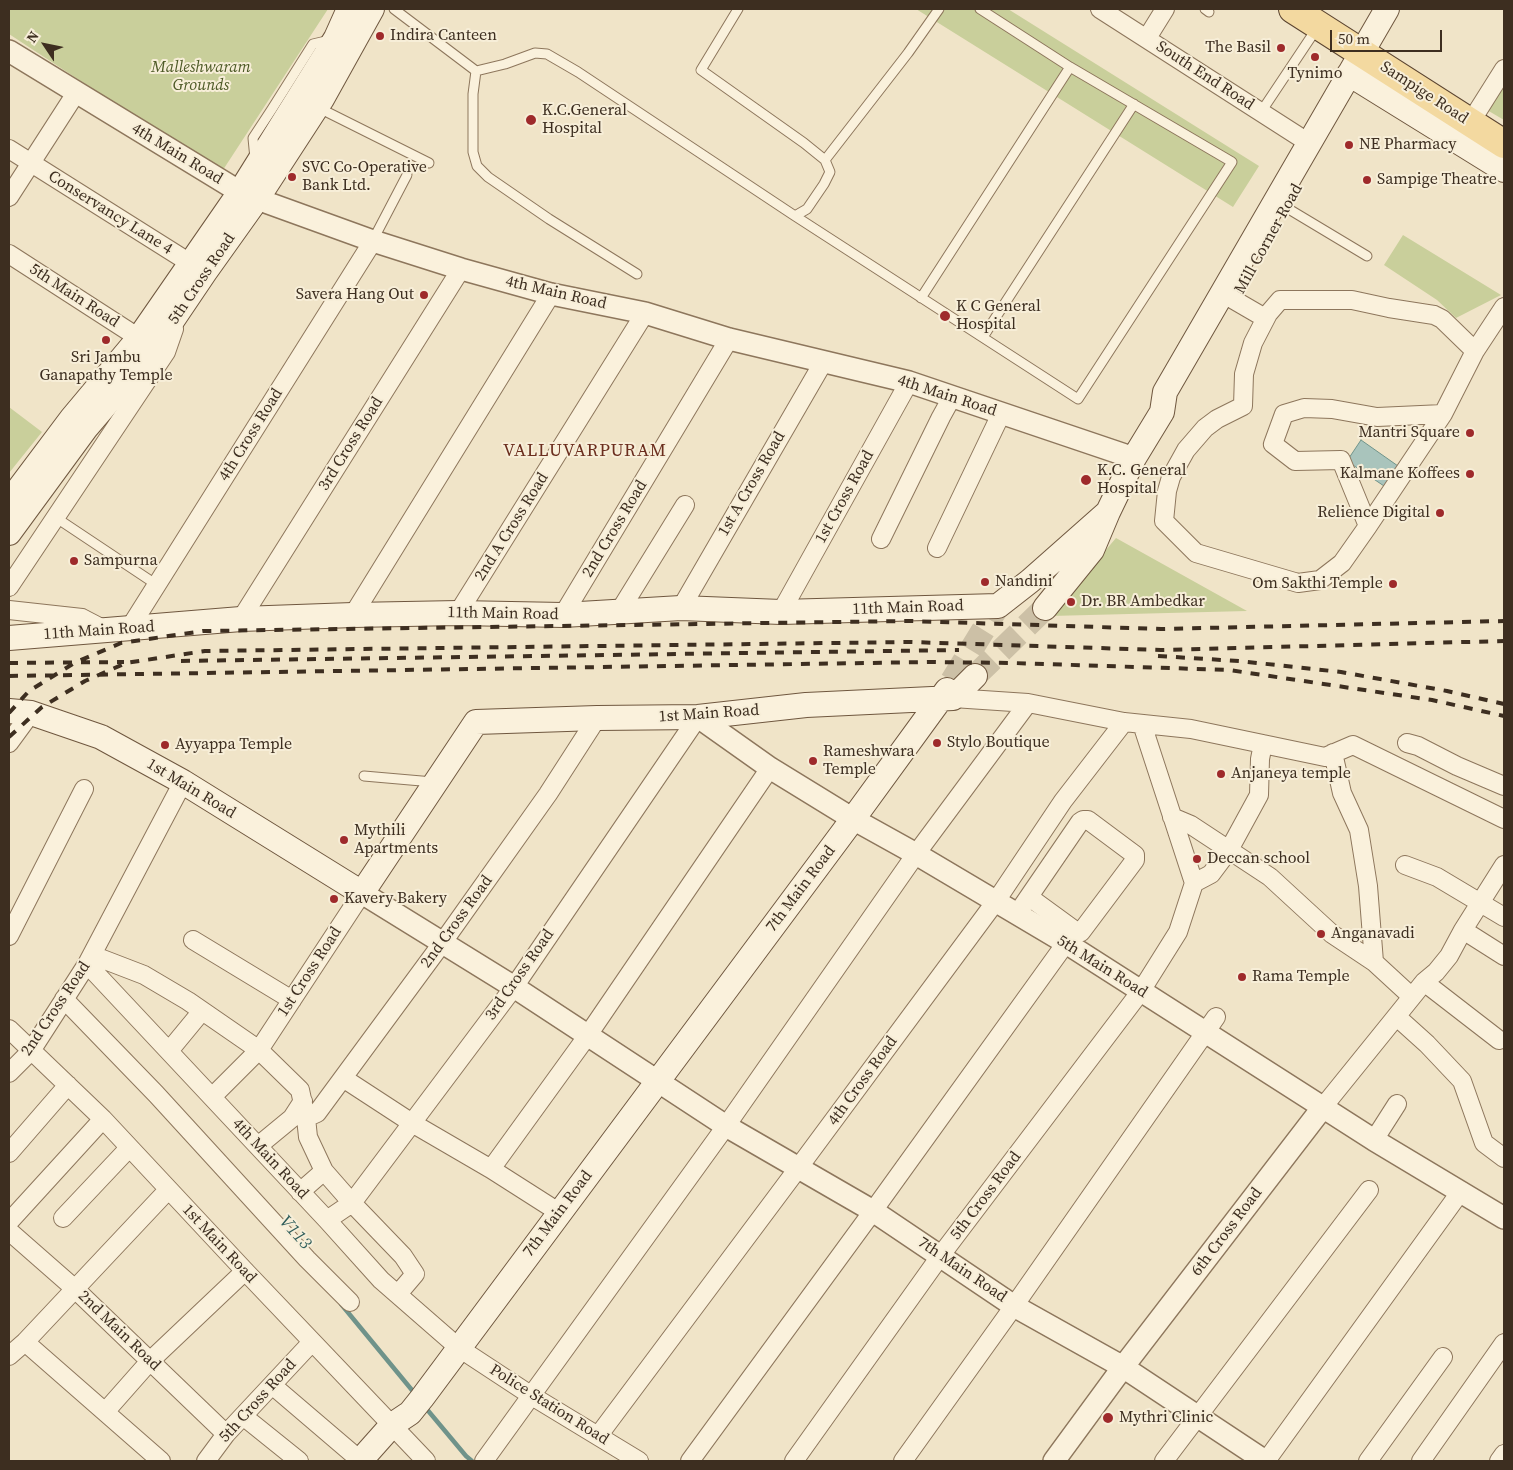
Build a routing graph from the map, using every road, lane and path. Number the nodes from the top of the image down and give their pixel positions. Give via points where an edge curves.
1 (349, 9) edge
2 (372, 9) edge
3 (394, 9) edge
4 (738, 9) edge
5 (939, 9) edge
6 (980, 9) edge
7 (1100, 9) edge
8 (1165, 9) edge
9 (1293, 9) edge
10 (1387, 9) edge
11 (1319, 25) junction
12 (1147, 38) junction
13 (9, 51) edge
14 (1070, 66) junction
15 (1361, 67) junction
16 (1504, 69) edge
17 (476, 70) junction
18 (76, 93) junction
19 (1134, 104) junction
20 (1265, 106) dead end
21 (316, 107) junction
22 (1470, 122) junction
23 (1309, 143) junction
24 (1504, 144) edge
25 (9, 149) edge
26 (825, 160) junction
27 (31, 163) junction
28 (429, 163) dead end
29 (1504, 170) edge
30 (407, 175) dead end
31 (248, 196) junction
32 (9, 197) edge
33 (1281, 204) junction
34 (794, 216) junction
35 (372, 240) junction
36 (9, 254) edge
37 (1367, 256) dead end
38 (190, 263) junction
39 (461, 269) junction
40 (637, 274) dead end
41 (551, 294) junction
42 (1228, 297) junction
43 (921, 298) junction
44 (184, 305) junction
45 (1504, 307) edge
46 (645, 313) junction
47 (1266, 318) junction
48 (139, 338) junction
49 (983, 338) junction
50 (729, 339) junction
51 (1475, 351) junction
52 (824, 361) junction
53 (909, 382) junction
54 (952, 397) junction
55 (1001, 414) junction
56 (1443, 414) junction
57 (1134, 458) junction
58 (9, 502) edge
59 (685, 505) dead end
60 (1108, 512) junction
61 (55, 517) junction
62 (1368, 526) junction
63 (9, 533) edge
64 (881, 539) dead end
65 (938, 548) dead end
66 (157, 585) junction
67 (9, 587) edge
68 (998, 606) joint
69 (681, 608) junction
70 (1045, 608) tunnel mouth
71 (9, 610) edge
72 (619, 612) junction
73 (781, 612) junction
74 (458, 614) junction
75 (353, 615) junction
76 (563, 615) junction
77 (240, 619) junction
78 (118, 630) junction
79 (9, 638) edge
80 (975, 676) tunnel mouth
81 (949, 692) junction
82 (1028, 703) junction
83 (20, 712) edge
84 (597, 718) junction
85 (698, 718) junction
86 (1124, 722) junction
87 (1142, 724) junction
88 (9, 743) edge
89 (1407, 743) dead end
90 (1263, 744) junction
91 (1333, 753) junction
92 (770, 768) junction
93 (364, 776) dead end
94 (182, 782) junction
95 (436, 782) junction
96 (1504, 786) edge
97 (84, 789) dead end
98 (1172, 817) junction
99 (853, 819) junction
100 (1504, 819) edge
101 (1229, 850) junction
102 (916, 854) junction
103 (1405, 865) dead end
104 (1504, 865) edge
105 (1194, 883) junction
106 (1500, 884) edge
107 (362, 893) junction
108 (996, 901) junction
109 (1481, 902) junction
110 (1023, 906) junction
111 (1504, 917) edge
112 (1464, 930) junction
113 (9, 936) edge
114 (192, 940) dead end
115 (443, 942) junction
116 (1066, 943) junction
117 (1504, 956) edge
118 (89, 960) junction
119 (1374, 962) junction
120 (1424, 982) junction
121 (514, 987) junction
122 (1141, 991) junction
123 (64, 999) junction
124 (292, 1000) junction
125 (1405, 1007) junction
126 (202, 1011) junction
127 (1211, 1025) junction
128 (9, 1030) edge
129 (588, 1035) junction
130 (1499, 1040) dead end
131 (259, 1050) junction
132 (30, 1051) junction
133 (169, 1051) junction
134 (9, 1073) edge
135 (343, 1078) junction
136 (658, 1080) junction
137 (68, 1085) junction
138 (212, 1097) junction
139 (1397, 1104) dead end
140 (1323, 1107) junction
141 (305, 1110) junction
142 (103, 1119) junction
143 (412, 1123) junction
144 (726, 1126) junction
145 (1374, 1140) junction
146 (258, 1146) junction
147 (129, 1148) junction
148 (9, 1153) edge
149 (1504, 1158) edge
150 (799, 1167) junction
151 (491, 1169) junction
152 (324, 1171) junction
153 (168, 1190) junction
154 (1369, 1190) dead end
155 (1461, 1191) junction
156 (300, 1192) junction
157 (352, 1203) junction
158 (873, 1211) junction
159 (560, 1213) junction
160 (63, 1218) dead end
161 (1504, 1218) edge
162 (327, 1220) junction
163 (9, 1222) edge
164 (9, 1231) edge
165 (941, 1255) junction
166 (244, 1271) junction
167 (74, 1288) junction
168 (398, 1294) junction
169 (350, 1302) dead end
170 (1014, 1306) junction
171 (26, 1342) junction
172 (312, 1342) junction
173 (1504, 1343) edge
174 (459, 1348) junction
175 (9, 1356) edge
176 (1443, 1357) dead end
177 (150, 1361) junction
178 (1123, 1367) junction
179 (272, 1385) junction
180 (532, 1396) junction
181 (105, 1412) junction
182 (243, 1416) junction
183 (1197, 1416) junction
184 (401, 1419) junction
185 (226, 1434) junction
186 (598, 1436) junction
187 (1504, 1454) edge
188 (161, 1461) edge
189 (206, 1461) edge
190 (299, 1461) edge
191 (361, 1461) edge
192 (426, 1461) edge
193 (484, 1461) edge
194 (639, 1461) edge
195 (690, 1461) edge
196 (794, 1461) edge
197 (903, 1461) edge
198 (1054, 1461) edge
199 (1164, 1461) edge
200 (1265, 1461) edge
201 (1368, 1461) edge
202 (1421, 1461) edge
203 (1499, 1461) edge

1 - 31 main road, 5th Cross Road via 336,38 255,166
2 - 21 main road, 5th Cross Road
3 - 17 lane
4 - 26 lane via 701,70
5 - 26 lane
6 - 14 lane
7 - 12 street, South End Road
8 - 12 street
9 - 11 main road, Sampige Road
10 - 15 main road
11 - 15 main road, Sampige Road
11 - 20 lane
12 - 23 street, South End Road
13 - 18 street, 4th Main Road
14 - 19 lane
14 - 43 lane
15 - 22 main road, Sampige Road
15 - 23 main road, Mill Corner Road
15 - 29 main road, Sampige Road
15 - 33 main road, Mill Corner Road
16 - 22 street
17 - 34 lane via 535,53 547,54
17 - 40 lane via 473,94 476,166 488,178
18 - 27 street
18 - 31 street, 4th Main Road
19 - 49 lane
19 - 49 lane via 1232,162 1078,399
21 - 28 lane
21 - 31 main road, 5th Cross Road
22 - 24 main road, Sampige Road
23 - 33 main road, Mill Corner Road
25 - 27 street, Conservancy Lane 4
26 - 34 lane via 830,172 824,184 807,209
27 - 32 street
27 - 38 street, Conservancy Lane 4
30 - 35 lane
31 - 35 street, 4th Main Road
31 - 38 main road, 5th Cross Road
31 - 44 main road, 5th Cross Road
33 - 37 lane
33 - 42 main road, Mill Corner Road
34 - 43 lane
35 - 39 street, 4th Main Road
35 - 66 street, 4th Cross Road
36 - 48 street, 5th Main Road
38 - 48 main road, 5th Cross Road
39 - 41 street, 4th Main Road
39 - 77 street, 3rd Cross Road
41 - 46 street, 4th Main Road
41 - 75 street
42 - 47 street
42 - 57 main road, Mill Corner Road via 1164,392 1162,412
43 - 49 lane
44 - 61 street via 166,352
44 - 63 main road, 5th Cross Road via 151,352 86,428
45 - 51 street
46 - 50 street, 4th Main Road
46 - 74 street, 2nd A Cross Road
47 - 51 street via 1280,300 1352,300 1434,314
47 - 62 street via 1248,358 1243,406 1211,424 1186,450 1169,484 1164,521 1196,553 1298,583 1320,580 1342,563
48 - 58 main road, 5th Cross Road via 72,418
50 - 52 street, 4th Main Road
50 - 76 street, 2nd Cross Road
51 - 56 street
52 - 53 street, 4th Main Road
52 - 69 street, 1st A Cross Road
53 - 54 street, 4th Main Road
53 - 73 street, 1st Cross Road
54 - 55 street, 4th Main Road
54 - 64 street
55 - 57 street, 4th Main Road
55 - 65 street
56 - 62 street
56 - 62 street via 1377,416 1304,408 1284,414 1273,444 1295,461 1342,460
57 - 60 main road, Mill Corner Road
59 - 72 street
60 - 68 main road, Mill Corner Road
60 - 70 main road, Mill Corner Road via 1092,550
61 - 66 lane
61 - 67 street
66 - 78 street, 4th Cross Road
68 - 73 main road, 11th Main Road
69 - 72 main road, 11th Main Road
69 - 73 main road, 11th Main Road
71 - 78 street via 82,618
72 - 76 main road, 11th Main Road
74 - 75 main road, 11th Main Road
74 - 76 main road, 11th Main Road
75 - 77 main road, 11th Main Road
77 - 78 main road, 11th Main Road
78 - 79 main road, 11th Main Road
80 - 81 main road
81 - 82 street
81 - 85 main road, 1st Main Road
81 - 99 main road, 7th Main Road
82 - 86 street
82 - 102 street
83 - 88 street
83 - 94 main road, 1st Main Road via 101,737
84 - 85 main road, 1st Main Road
84 - 95 main road, 1st Main Road via 476,722
84 - 115 street, 2nd Cross Road via 548,794
85 - 92 street, 5th Main Road
85 - 121 street, 3rd Cross Road
86 - 87 street
86 - 108 street, 4th Cross Road via 1062,801
87 - 90 street via 1191,729
87 - 98 street
89 - 96 street
90 - 91 street via 1325,757
90 - 101 street via 1259,795
91 - 100 street via 1353,745
91 - 119 street via 1342,793 1359,830 1368,886
92 - 99 street, 5th Main Road
92 - 129 street
93 - 95 lane
94 - 107 main road, 1st Main Road
94 - 118 street, 2nd Cross Road
95 - 107 main road
97 - 113 street
98 - 101 street via 1191,825
98 - 105 street
99 - 102 street, 5th Main Road
99 - 136 main road, 7th Main Road
101 - 105 street via 1211,874
101 - 119 street via 1270,876 1332,934
102 - 108 street, 5th Main Road
102 - 144 street
103 - 109 street via 1437,877
104 - 106 street, 6th Cross Road
105 - 122 street, 5th Cross Road via 1178,932
106 - 109 street, 6th Cross Road
107 - 115 street
107 - 124 street, 1st Cross Road
108 - 110 street, 5th Main Road
108 - 150 street, 4th Cross Road
109 - 111 street
109 - 112 street, 6th Cross Road
110 - 110 street via 1083,820 1088,820 1135,856 1081,932
110 - 116 street, 5th Main Road
112 - 117 street
112 - 120 street, 6th Cross Road via 1449,956
114 - 124 street
115 - 121 street
115 - 135 street, 2nd Cross Road
116 - 122 street, 5th Main Road
116 - 158 street
118 - 123 street, 2nd Cross Road
118 - 126 street via 144,975
118 - 133 street, 4th Main Road
119 - 125 street
120 - 125 street, 6th Cross Road
120 - 130 street
121 - 129 street
121 - 143 street, 3rd Cross Road
122 - 127 street, 5th Main Road
122 - 165 street, 5th Cross Road
123 - 132 street, 2nd Cross Road
123 - 169 street
124 - 131 street, 1st Cross Road
125 - 140 street, 6th Cross Road
125 - 149 street via 1427,1044 1462,1082 1484,1143
126 - 131 street
126 - 133 street
127 - 140 street, 5th Main Road
127 - 170 street
128 - 132 street, 1st Main Road
129 - 136 street
129 - 151 street
131 - 138 street, 1st Cross Road
131 - 141 street via 300,1090
132 - 134 street, 2nd Cross Road
132 - 137 street, 1st Main Road
133 - 138 street, 4th Main Road
135 - 141 street, 2nd Cross Road via 318,1112
135 - 143 street
136 - 144 street, 7th Main Road
136 - 159 main road, 7th Main Road
137 - 142 street, 1st Main Road
137 - 148 street
138 - 146 street, 4th Main Road
139 - 145 street
140 - 145 street, 5th Main Road
140 - 178 street, 6th Cross Road
141 - 146 street, 2nd Cross Road
141 - 152 street via 308,1137
142 - 147 street, 1st Main Road
142 - 163 street
143 - 151 street
143 - 157 street, 3rd Cross Road
144 - 150 street, 7th Main Road
144 - 180 street
145 - 155 street, 5th Main Road
146 - 156 street, 4th Main Road
147 - 153 street, 1st Main Road
147 - 160 street
150 - 158 street, 7th Main Road
150 - 186 street, 4th Cross Road
151 - 159 street
152 - 156 street
152 - 157 street
153 - 166 street, 1st Main Road
153 - 167 street
154 - 183 street
155 - 161 street, 5th Main Road
155 - 200 street
156 - 162 street, 4th Main Road
157 - 162 street, 3rd Cross Road
157 - 168 street via 403,1256 415,1274
158 - 165 street, 7th Main Road
158 - 195 street
159 - 174 main road, 7th Main Road
162 - 168 street, 4th Main Road via 381,1280
164 - 167 street, 2nd Main Road
165 - 170 street, 7th Main Road
165 - 196 street, 5th Cross Road
166 - 172 street, 1st Main Road
166 - 177 street
167 - 171 street
167 - 177 street, 2nd Main Road
168 - 174 street, 4th Main Road
170 - 178 street, 7th Main Road
170 - 197 street
171 - 175 street
171 - 181 street
172 - 179 street, 5th Cross Road
172 - 184 street, 1st Main Road
173 - 202 street
174 - 180 street, Police Station Road
174 - 184 main road, 7th Main Road
176 - 201 street
177 - 181 street
177 - 185 street, 2nd Main Road
178 - 183 street, 7th Main Road
178 - 198 street, 6th Cross Road
179 - 182 street, 5th Cross Road
179 - 191 street
180 - 186 street, Police Station Road
180 - 193 street
181 - 188 street
182 - 185 street, 5th Cross Road
182 - 190 street
183 - 199 street
183 - 200 street, 7th Main Road
184 - 191 main road, 7th Main Road
184 - 192 street, 1st Main Road
185 - 189 street, 5th Cross Road
186 - 194 street, Police Station Road
187 - 203 street

